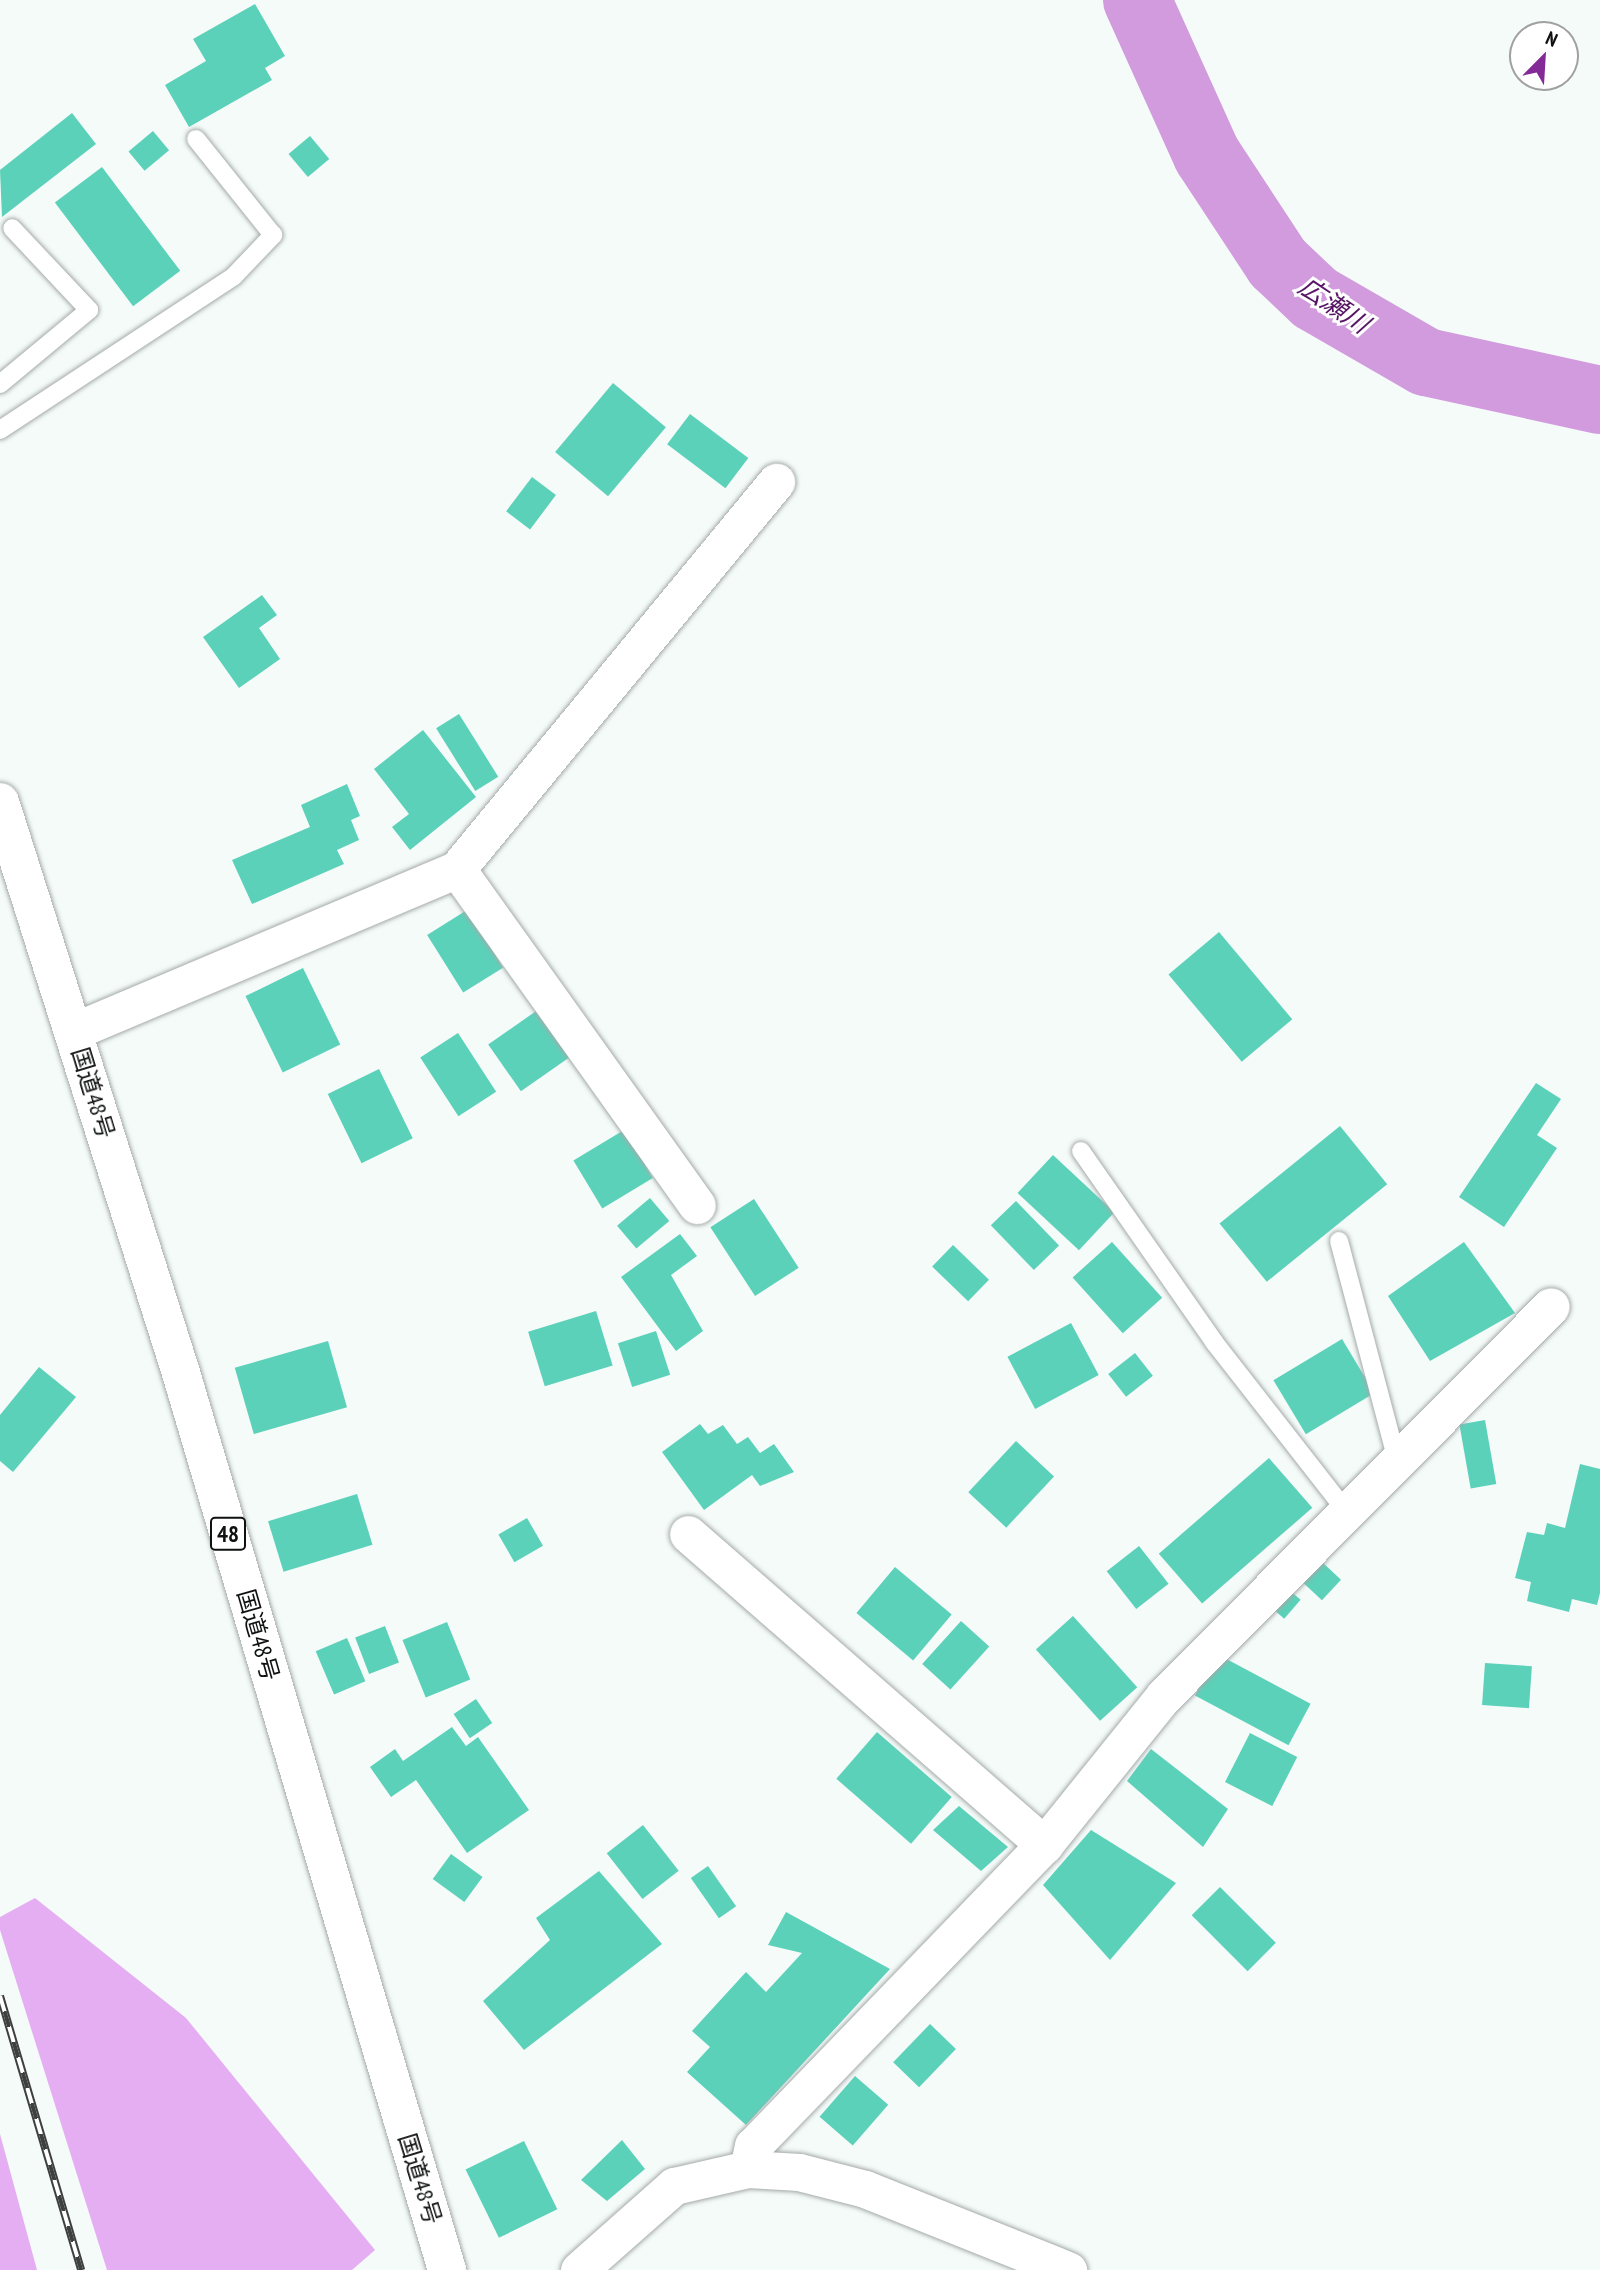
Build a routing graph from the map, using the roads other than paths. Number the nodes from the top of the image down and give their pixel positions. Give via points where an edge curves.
1 (196, 139) dead end
2 (12, 228) dead end
3 (0, 384) edge
4 (0, 430) edge
5 (776, 482) dead end
6 (0, 802) edge
7 (457, 869) junction
8 (74, 1031) junction
9 (1081, 1151) dead end
10 (697, 1205) dead end
11 (1339, 1241) dead end
12 (1550, 1306) dead end
13 (1396, 1461) junction
14 (1346, 1511) junction
15 (688, 1534) dead end
16 (1044, 1845) junction
17 (748, 2169) junction
18 (447, 2270) edge
19 (579, 2270) edge
20 (1068, 2270) edge

1 - 4 lane via 274,235 234,276
2 - 3 lane via 89,310
5 - 7 street
6 - 8 highway, 国道48号 / 48
7 - 8 street
7 - 10 street
8 - 18 highway, 国道48号 / 48
9 - 14 lane via 1214,1342
11 - 13 lane
12 - 13 street
13 - 14 street
14 - 16 street via 1164,1696
15 - 16 street
16 - 17 street via 753,2146
17 - 19 street via 674,2186
17 - 20 street via 799,2172 864,2189

